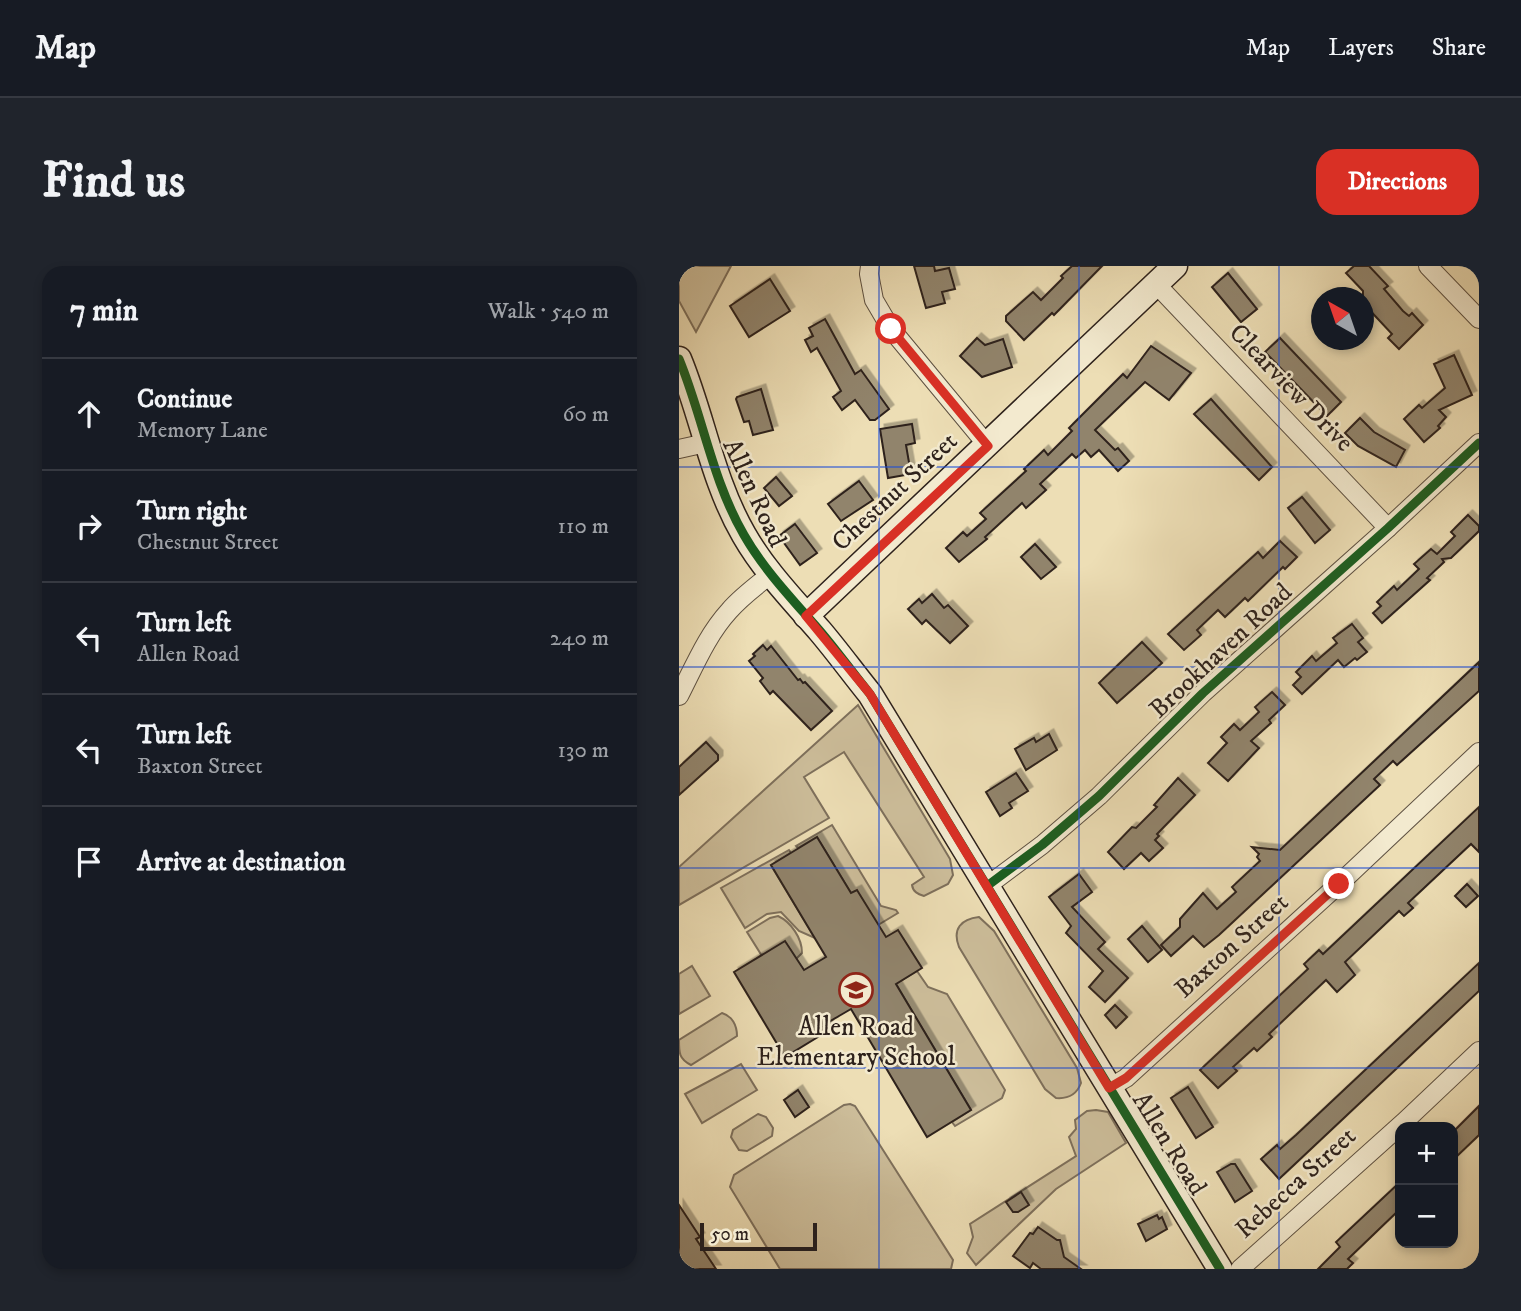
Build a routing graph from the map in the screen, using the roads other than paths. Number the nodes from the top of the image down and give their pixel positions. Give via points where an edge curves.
1 (870, 266) edge
2 (1175, 266) edge
3 (1429, 266) edge
4 (1156, 284) junction
5 (1479, 319) edge
6 (679, 359) edge
7 (706, 443) junction
8 (1479, 443) edge
9 (988, 446) junction
10 (679, 449) edge
11 (1388, 528) junction
12 (770, 575) junction
13 (806, 616) junction
14 (679, 696) edge
15 (1479, 752) edge
16 (987, 886) junction
17 (1479, 1051) edge
18 (1109, 1088) junction
19 (1220, 1269) edge
20 (1240, 1269) edge

1 - 9 street via 874,300 891,329
2 - 4 street, Chestnut Street
3 - 5 street
4 - 9 street, Chestnut Street
4 - 11 street, Clearview Drive
6 - 7 street, Allen Road
7 - 10 street
7 - 12 street, Allen Road via 743,534
8 - 11 street, Brookhaven Road
9 - 13 street, Chestnut Street
11 - 16 street, Brookhaven Road via 1203,693 1099,796
12 - 13 street, Allen Road
12 - 14 street via 727,613
13 - 16 street, Allen Road via 870,694
15 - 18 street, Baxton Street via 1126,1078
16 - 18 street, Allen Road
17 - 20 street, Rebecca Street
18 - 19 street, Allen Road

